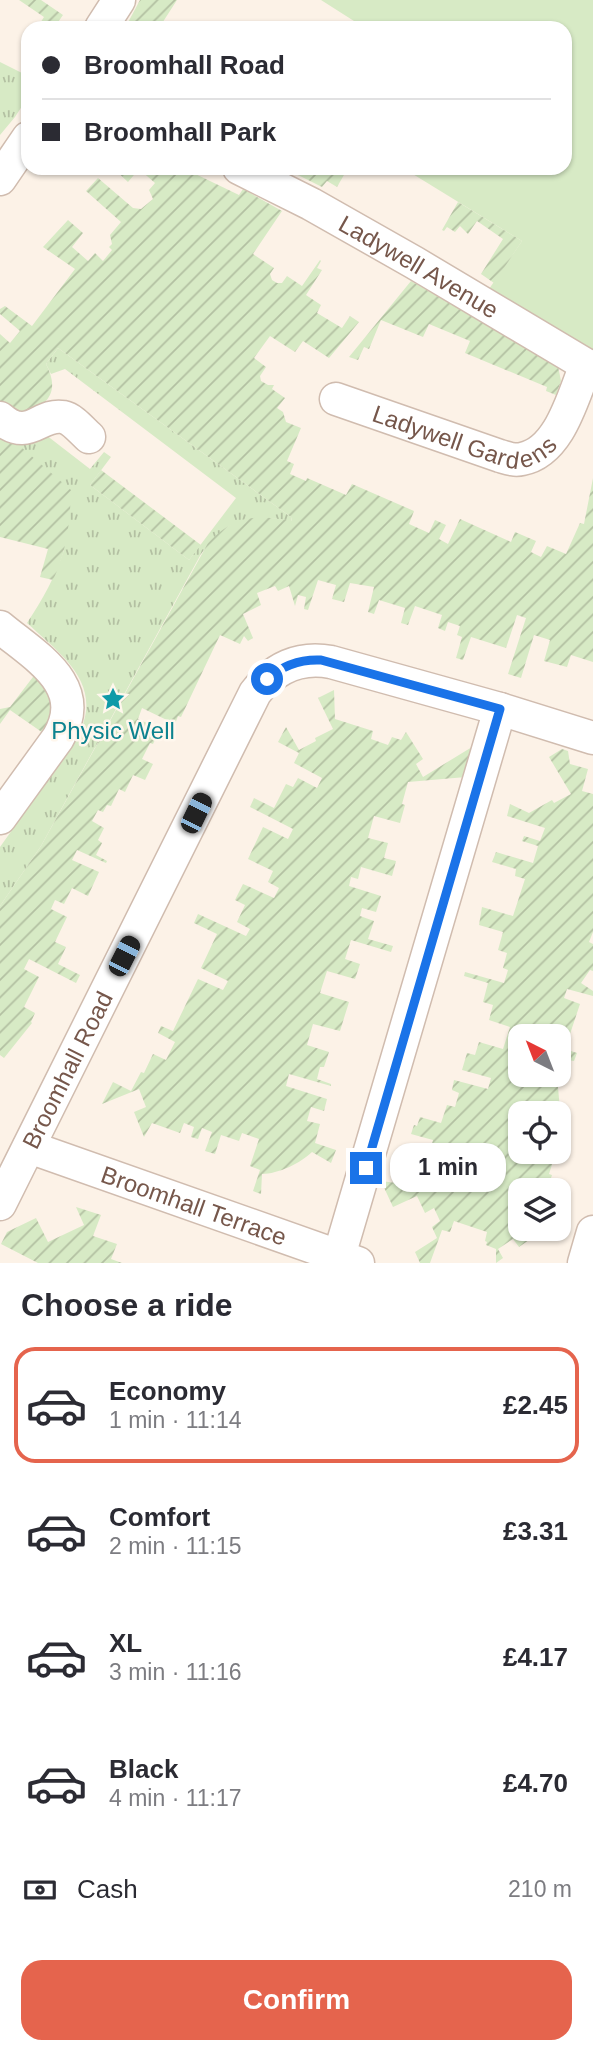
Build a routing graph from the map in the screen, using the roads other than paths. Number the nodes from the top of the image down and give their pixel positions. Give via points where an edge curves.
1 (119, 0) edge
2 (106, 21) edge
3 (21, 148) edge
4 (254, 175) edge
5 (0, 179) edge
6 (589, 367) edge
7 (336, 399) dead end
8 (0, 418) edge
9 (89, 437) dead end
10 (0, 626) edge
11 (500, 709) junction
12 (593, 738) edge
13 (0, 818) edge
14 (29, 1147) junction
15 (0, 1204) edge
16 (593, 1232) edge
17 (349, 1260) edge
18 (584, 1263) edge

1 - 2 street
3 - 5 street
4 - 6 street, Ladywell Avenue via 392,250
6 - 7 street, Ladywell Gardens via 556,436 541,451 522,459 499,456
8 - 9 street via 24,428 62,417
10 - 13 street via 54,673 64,688 68,708 58,738
11 - 12 street, Broomhall Road
11 - 14 street, Broomhall Road via 321,660 293,663 267,679 255,694
11 - 17 street
14 - 15 street, Broomhall Road
14 - 17 street, Broomhall Terrace
16 - 18 street

